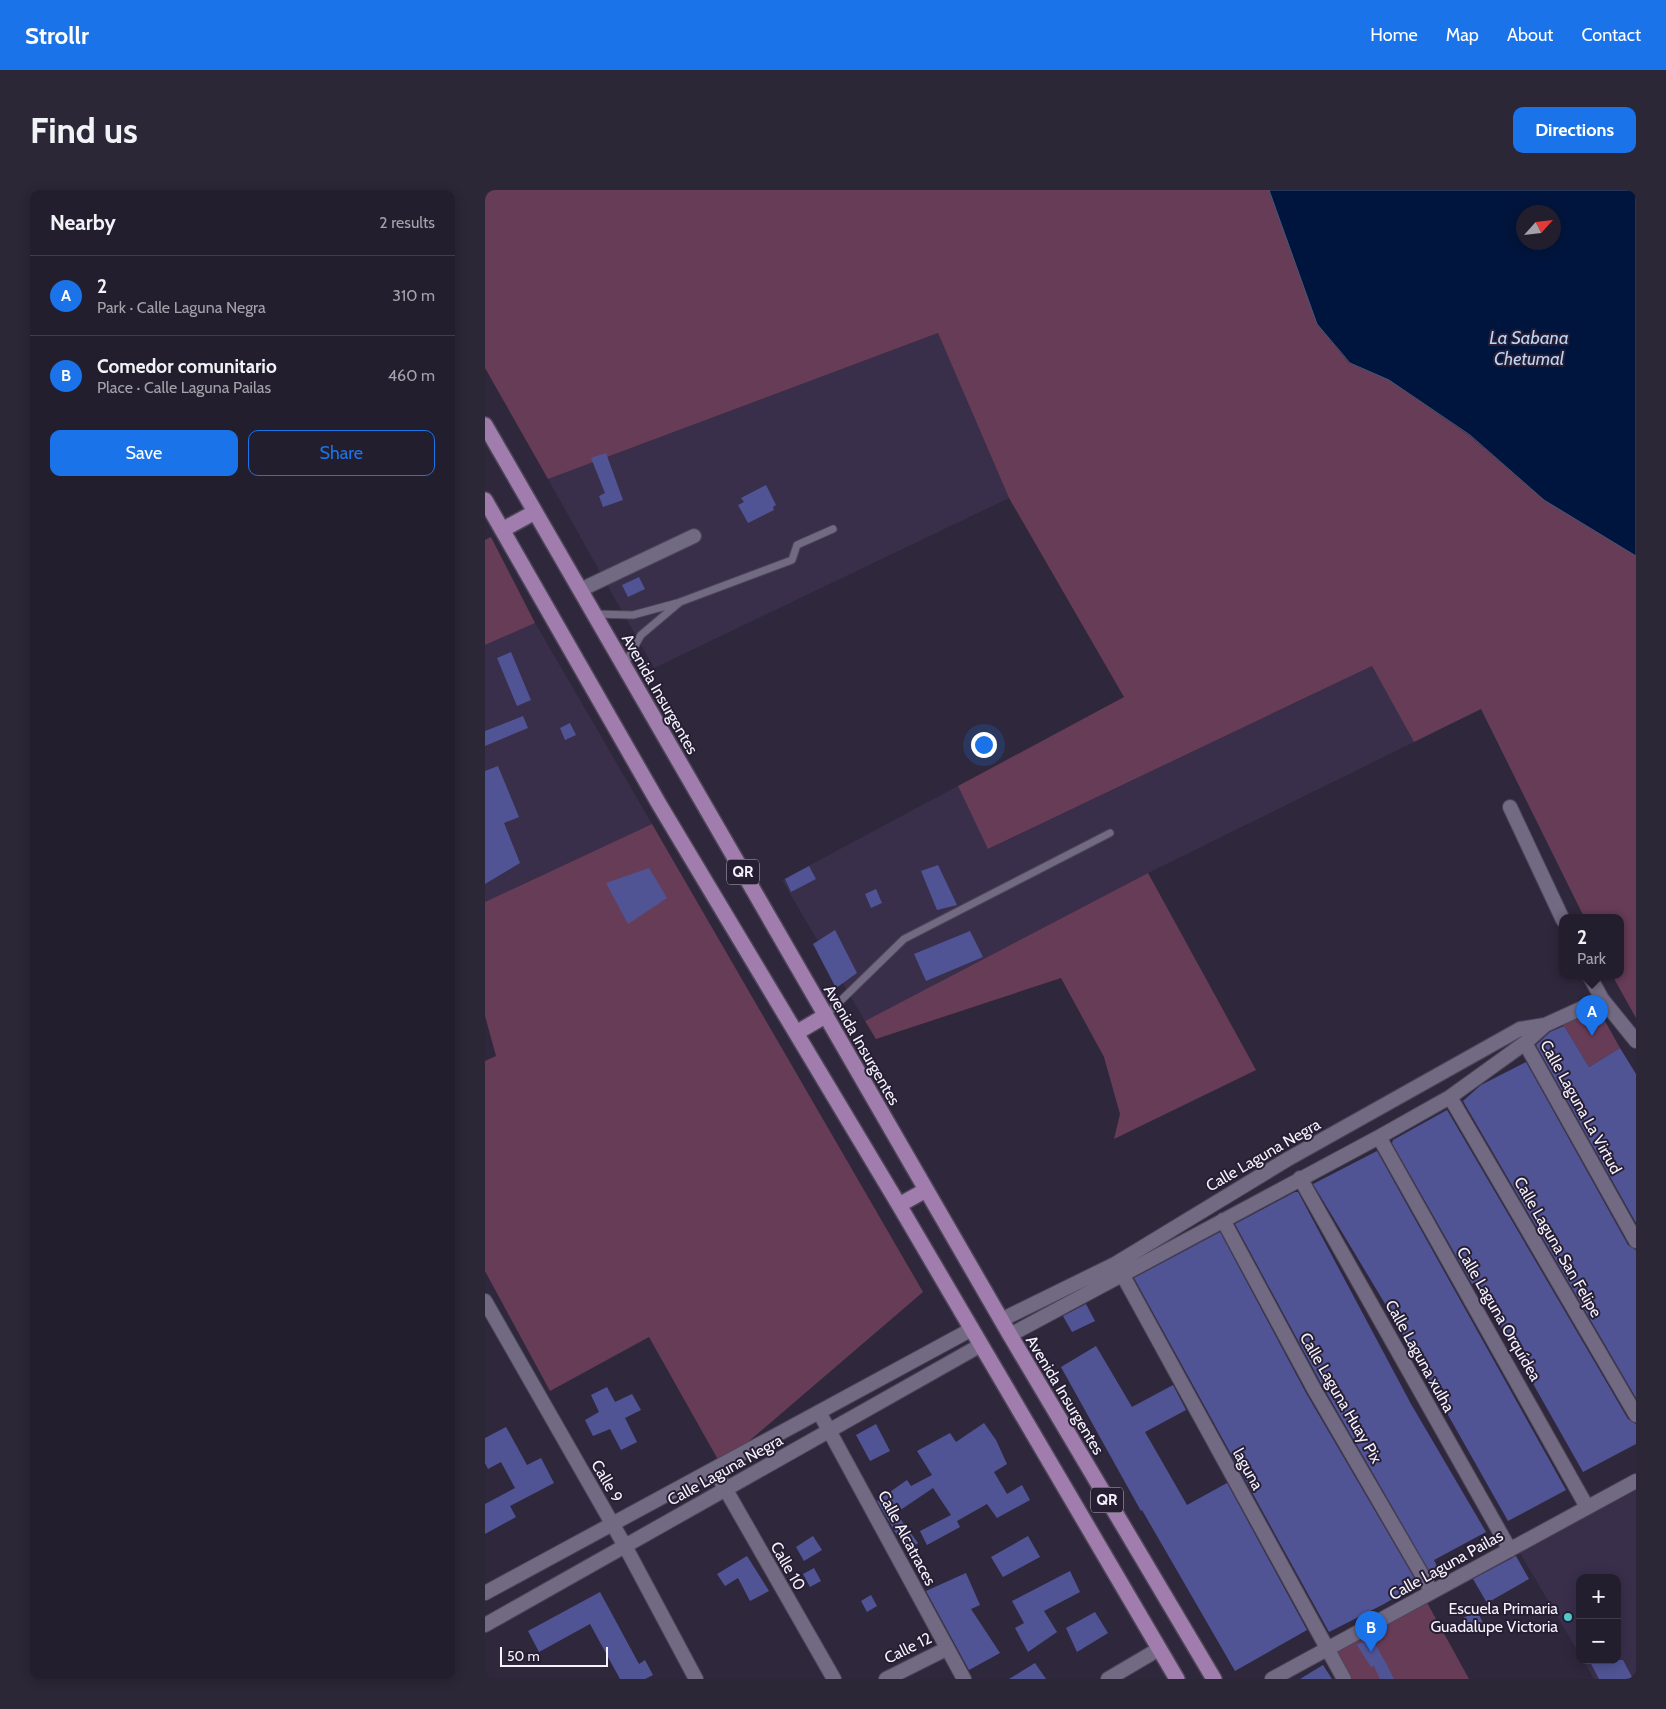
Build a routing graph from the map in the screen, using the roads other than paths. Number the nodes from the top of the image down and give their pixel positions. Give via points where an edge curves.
1 (485, 425) edge
2 (485, 500) edge
3 (535, 512) junction
4 (833, 529) dead end
5 (502, 530) junction
6 (694, 536) dead end
7 (580, 590) junction
8 (680, 602) junction
9 (594, 614) junction
10 (624, 665) junction
11 (1510, 807) dead end
12 (1110, 833) dead end
13 (1560, 914) edge
14 (1591, 979) edge
15 (1602, 999) junction
16 (825, 1016) junction
17 (1545, 1025) junction
18 (796, 1033) junction
19 (1636, 1041) edge
20 (1525, 1044) junction
21 (1450, 1097) junction
22 (1379, 1138) junction
23 (1300, 1178) junction
24 (926, 1190) junction
25 (899, 1205) junction
26 (1223, 1220) junction
27 (1636, 1241) edge
28 (1122, 1274) junction
29 (485, 1303) edge
30 (1001, 1320) junction
31 (972, 1329) junction
32 (1009, 1335) junction
33 (981, 1345) junction
34 (819, 1412) junction
35 (1636, 1415) edge
36 (830, 1431) junction
37 (714, 1469) junction
38 (1636, 1481) edge
39 (725, 1490) junction
40 (1587, 1507) junction
41 (612, 1524) junction
42 (625, 1546) junction
43 (1510, 1550) junction
44 (1432, 1592) junction
45 (485, 1594) edge
46 (485, 1625) edge
47 (1326, 1648) junction
48 (946, 1649) junction
49 (1159, 1649) junction
50 (697, 1679) edge
51 (834, 1679) edge
52 (886, 1679) edge
53 (964, 1679) edge
54 (1108, 1679) edge
55 (1177, 1679) edge
56 (1213, 1679) edge
57 (1272, 1679) edge
58 (1344, 1679) edge

1 - 3 main road, Avenida Insurgentes / QR
2 - 5 main road, QR
3 - 5 main road
3 - 7 main road, Avenida Insurgentes / QR
4 - 8 lane via 797,545 792,560
5 - 18 main road, QR via 659,804
6 - 7 street
7 - 9 main road, Avenida Insurgentes / QR
8 - 9 lane via 633,614
8 - 10 lane via 641,636
9 - 10 main road, Avenida Insurgentes / QR
10 - 16 main road, Avenida Insurgentes / QR
11 - 13 street
12 - 16 lane via 904,939
14 - 15 street
15 - 17 street, Calle Laguna Negra
15 - 19 street
16 - 18 main road
16 - 24 main road, Avenida Insurgentes / QR
17 - 20 street, Calle Laguna Negra
17 - 30 street, Calle Laguna Negra via 1520,1029 1288,1159 1115,1264
18 - 25 main road, QR
20 - 21 street, Calle Laguna Negra
20 - 27 street, Calle Laguna La Virtud
21 - 22 street, Calle Laguna Negra
21 - 35 street, Calle Laguna San Felipe
22 - 23 street, Calle Laguna Negra
22 - 40 street, Calle Laguna Orquídea
23 - 26 street, Calle Laguna Negra
23 - 43 street, Calle Laguna xulha
24 - 25 main road
24 - 30 main road, Avenida Insurgentes / QR
25 - 31 main road, QR
26 - 28 street, Calle Laguna Negra
26 - 44 street, Calle Laguna Huay Pix via 1314,1389
28 - 32 street, Calle Laguna Negra
28 - 47 street, laguna
29 - 41 street, Calle 9
30 - 32 main road, Avenida Insurgentes / QR
31 - 33 main road, QR
31 - 34 street, Calle Laguna Negra
32 - 56 main road, Avenida Insurgentes / QR
33 - 36 street, Calle Laguna Negra
33 - 49 main road, QR
34 - 36 street, Calle Alcatraces
34 - 37 street, Calle Laguna Negra
36 - 39 street, Calle Laguna Negra
36 - 48 street, Calle Alcatraces
37 - 39 street, Calle 10
37 - 41 street, Calle Laguna Negra
38 - 40 street, Calle Laguna Pailas
39 - 42 street, Calle Laguna Negra
39 - 51 street, Calle 10
40 - 43 street, Calle Laguna Pailas
41 - 42 street, Calle 9
41 - 45 street, Calle Laguna Negra
42 - 46 street, Calle Laguna Negra
42 - 50 street, Calle 9
43 - 44 street, Calle Laguna Pailas
44 - 47 street, Calle Laguna Pailas
47 - 57 street, Calle Laguna Pailas
47 - 58 street, laguna
48 - 52 street, Calle 12
48 - 53 street, Calle Alcatraces
49 - 54 street
49 - 55 main road, QR

